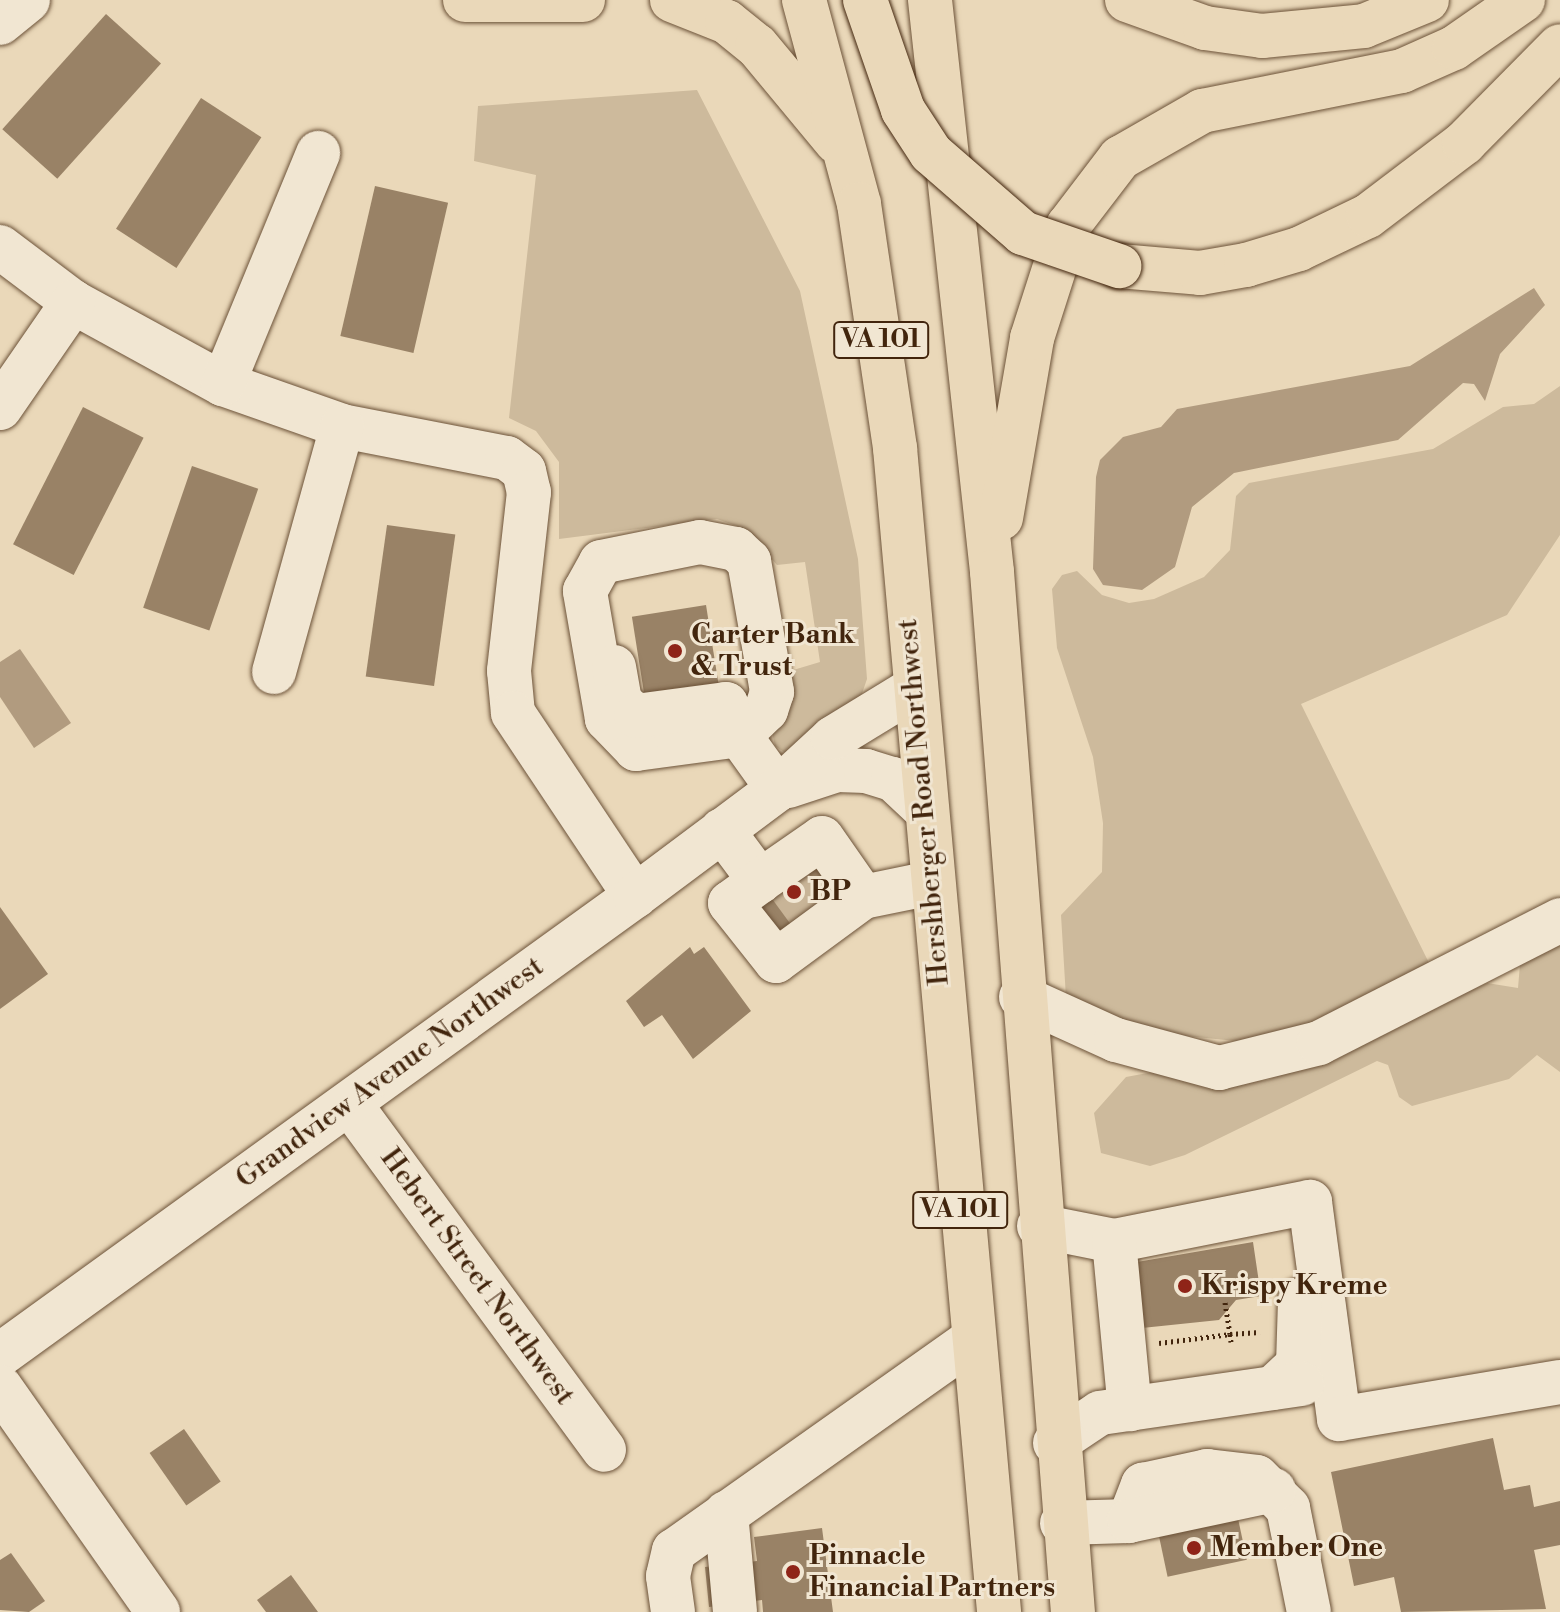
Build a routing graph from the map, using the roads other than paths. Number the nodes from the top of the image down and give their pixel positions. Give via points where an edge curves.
1 (28, 0) edge
2 (465, 0) edge
3 (583, 0) edge
4 (672, 0) edge
5 (804, 0) edge
6 (865, 0) edge
7 (930, 0) edge
8 (1127, 0) edge
9 (1427, 0) edge
10 (1523, 0) edge
11 (0, 23) edge
12 (1560, 46) edge
13 (318, 153) dead end
14 (847, 155) junction
15 (0, 247) edge
16 (73, 302) junction
17 (223, 384) junction
18 (0, 408) edge
19 (342, 426) junction
20 (521, 564) junction
21 (992, 572) junction
22 (591, 576) junction
23 (274, 672) dead end
24 (915, 688) junction
25 (736, 730) junction
26 (778, 789) junction
27 (924, 808) junction
28 (722, 830) junction
29 (931, 883) junction
30 (635, 896) junction
31 (792, 896) junction
32 (863, 897) junction
33 (1560, 920) edge
34 (1021, 997) junction
35 (350, 1104) junction
36 (1039, 1226) junction
37 (1119, 1240) junction
38 (972, 1340) junction
39 (0, 1355) edge
40 (1334, 1379) junction
41 (1560, 1382) edge
42 (0, 1387) edge
43 (1273, 1388) junction
44 (1130, 1409) junction
45 (1055, 1443) junction
46 (604, 1450) dead end
47 (1062, 1523) junction
48 (709, 1525) junction
49 (158, 1612) edge
50 (673, 1612) edge
51 (701, 1612) edge
52 (719, 1612) edge
53 (735, 1612) edge
54 (999, 1612) edge
55 (1073, 1612) edge
56 (1309, 1612) edge

1 - 11 street
2 - 3 main road
4 - 14 main road via 727,22 757,46
5 - 14 main road, Hershberger Road Northwest / VA 101
6 - 12 main road, bridge via 903,110 931,153 1023,233 1119,266 1200,273 1299,249 1368,216 1464,143
7 - 21 main road, VA 101
8 - 9 main road via 1205,28 1262,36 1364,26
10 - 21 main road via 1454,48 1402,71 1202,111 1156,132 1100,179 1068,226 1032,338
13 - 17 street
14 - 24 main road, Hershberger Road Northwest / VA 101 via 881,339
15 - 16 street
16 - 17 street
16 - 18 street
17 - 19 street
19 - 20 street via 507,458 524,471 529,492
19 - 23 street
20 - 22 street
20 - 30 street via 509,671 513,713
21 - 34 main road, VA 101
22 - 25 street via 602,590 626,710 636,716 721,703
22 - 25 street via 585,591 614,732 651,751
22 - 25 street via 615,556 700,542 728,546 749,561 772,692 766,710
24 - 26 street, Grandview Avenue Northwest via 833,738
24 - 27 main road, Hershberger Road Northwest / VA 101
25 - 26 street
26 - 27 street, Grandview Avenue Northwest via 837,770 866,771 897,782
26 - 28 street, Grandview Avenue Northwest
27 - 29 main road, Hershberger Road Northwest / VA 101
28 - 30 street, Grandview Avenue Northwest
28 - 31 street
29 - 32 street
29 - 38 main road, Hershberger Road Northwest / VA 101
30 - 35 street, Grandview Avenue Northwest
31 - 32 street
31 - 32 street via 822,838
33 - 34 street via 1319,1043 1219,1068 1116,1040
34 - 36 main road, VA 101
35 - 39 street, Grandview Avenue Northwest
35 - 46 street, Hebert Street Northwest
36 - 37 street
36 - 45 main road, VA 101
37 - 40 street via 1310,1202
37 - 43 street via 1150,1251 1256,1233 1283,1240 1295,1265 1304,1347 1290,1378
37 - 44 street
38 - 48 street
38 - 54 main road, Hershberger Road Northwest / VA 101
40 - 41 street via 1339,1419
40 - 43 street
42 - 49 street
43 - 44 street
44 - 45 street via 1100,1413
45 - 47 main road, VA 101
47 - 55 main road, VA 101
47 - 56 street via 1129,1521 1143,1485 1207,1471 1265,1483 1288,1508
48 - 50 street via 669,1562
48 - 51 street
48 - 52 street
48 - 53 street

